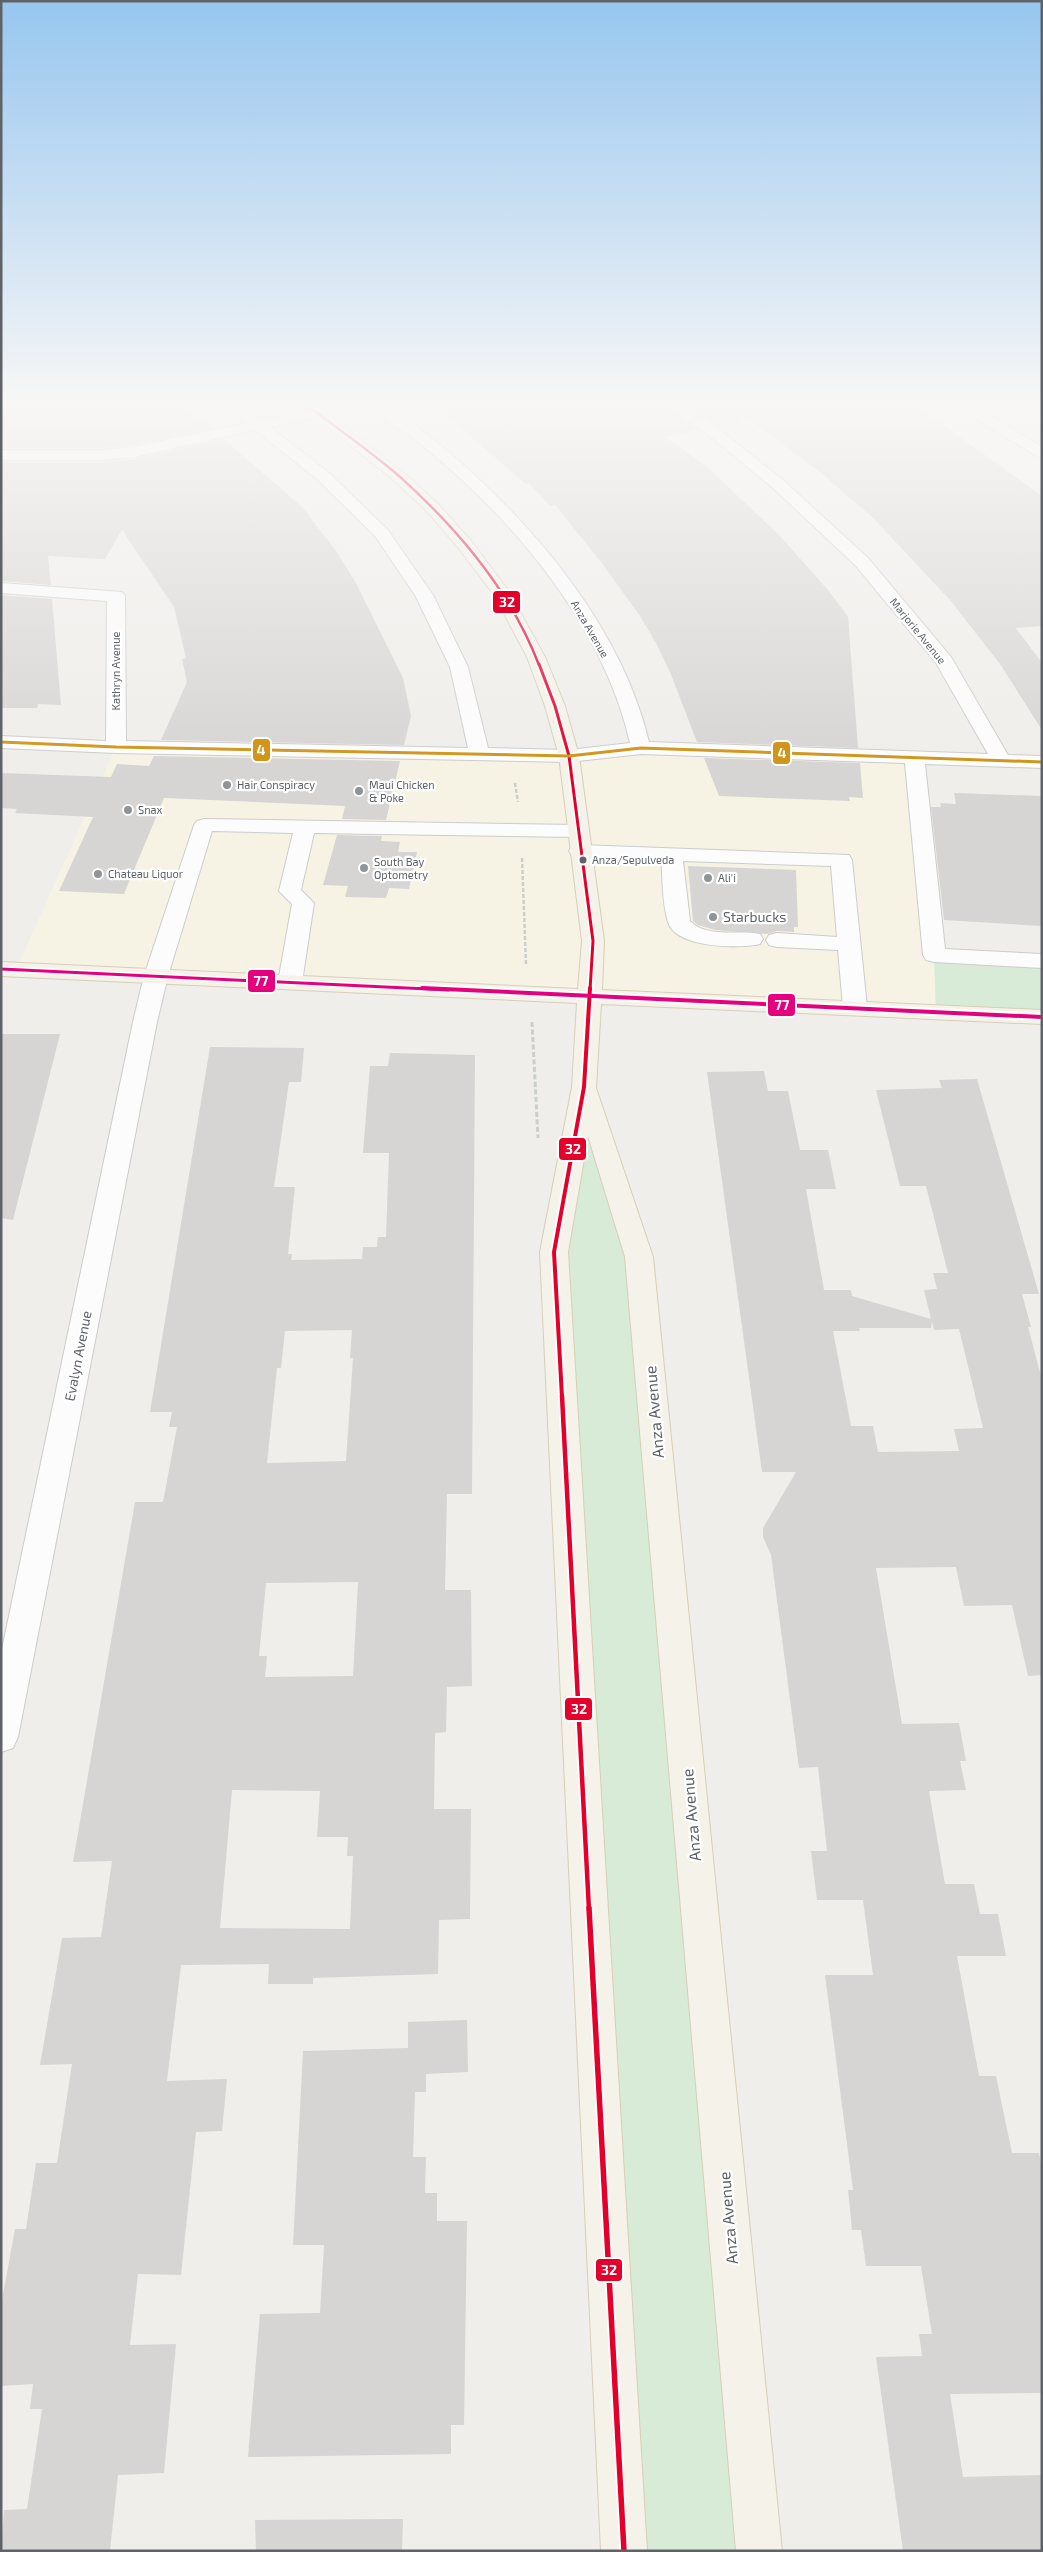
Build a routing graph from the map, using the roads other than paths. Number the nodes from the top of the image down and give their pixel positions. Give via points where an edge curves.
1 (373, 525) edge
2 (448, 525) edge
3 (516, 525) edge
4 (822, 525) edge
5 (1, 588) edge
6 (1, 742) edge
7 (116, 747) junction
8 (641, 748) junction
9 (479, 754) junction
10 (569, 756) junction
11 (914, 757) junction
12 (1001, 760) junction
13 (1042, 762) edge
14 (305, 828) junction
15 (579, 841) junction
16 (671, 854) junction
17 (752, 939) dead end
18 (776, 940) dead end
19 (849, 944) junction
20 (1042, 961) edge
21 (1, 969) edge
22 (156, 976) junction
23 (290, 982) junction
24 (590, 994) junction
25 (854, 1007) junction
26 (1042, 1016) edge
27 (584, 1088) junction
28 (1, 1737) edge
29 (624, 2551) edge
30 (759, 2551) edge

1 - 9 street via 424,595 459,667
2 - 10 main road, Anza Avenue via 502,594 536,657 555,706
3 - 8 street, Anza Avenue via 565,586 600,641 628,702
4 - 12 street, Marjorie Avenue via 862,562 944,661
5 - 7 street, Kathryn Avenue via 116,596
6 - 7 street
7 - 9 street
8 - 10 street
8 - 11 street
9 - 10 street
10 - 15 main road, Anza Avenue
11 - 12 street
11 - 20 street via 934,955
12 - 13 street
14 - 15 street via 520,830
14 - 22 street, Evalyn Avenue via 204,825
14 - 23 street via 290,891 303,903
15 - 16 street
15 - 24 main road, Anza Avenue via 593,941
16 - 17 street via 679,923 683,928 697,936
16 - 19 street via 841,860
18 - 19 street
19 - 25 street
21 - 22 main road
22 - 23 main road
22 - 28 street, Evalyn Avenue
23 - 24 main road
24 - 25 main road
24 - 27 main road, Anza Avenue
25 - 26 main road
27 - 29 main road, Anza Avenue via 554,1252
27 - 30 main road, Anza Avenue via 639,1257

